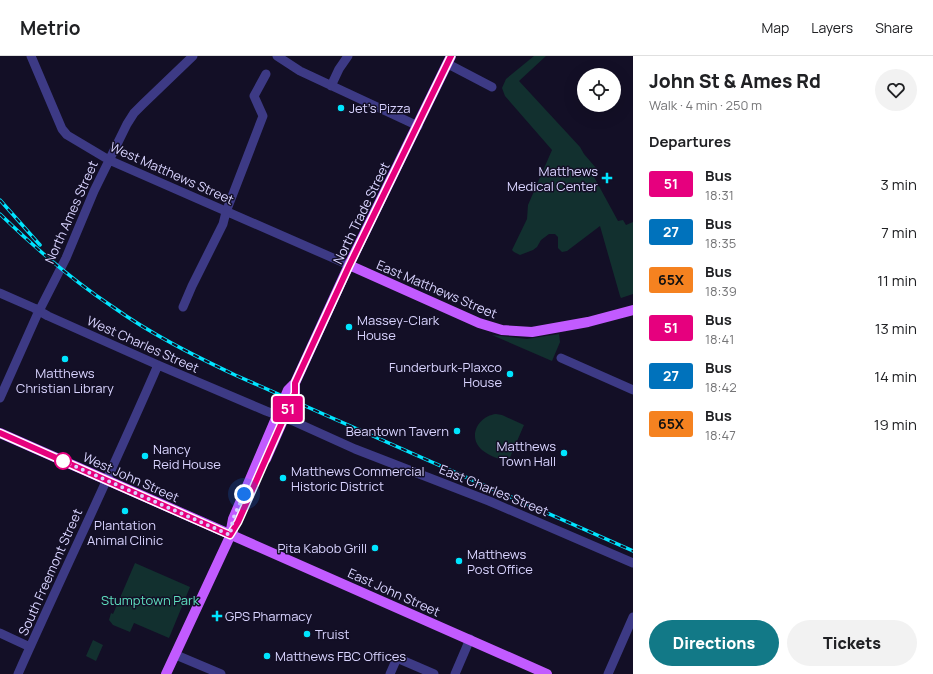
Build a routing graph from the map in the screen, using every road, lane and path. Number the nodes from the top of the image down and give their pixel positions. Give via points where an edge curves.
1 (31, 56) edge
2 (193, 56) edge
3 (276, 56) edge
4 (348, 56) edge
5 (449, 60) edge
6 (266, 74) dead end
7 (331, 86) junction
8 (492, 87) dead end
9 (418, 126) junction
10 (109, 160) junction
11 (226, 212) junction
12 (349, 266) junction
13 (0, 293) edge
14 (183, 307) dead end
15 (633, 310) edge
16 (40, 311) junction
17 (561, 358) dead end
18 (158, 365) junction
19 (633, 390) edge
20 (0, 398) edge
21 (281, 417) junction
22 (0, 433) edge
23 (107, 480) junction
24 (230, 535) junction
25 (633, 563) edge
26 (633, 617) edge
27 (0, 634) edge
28 (470, 639) junction
29 (30, 647) junction
30 (176, 654) junction
31 (18, 674) edge
32 (166, 674) edge
33 (221, 674) edge
34 (390, 674) edge
35 (434, 674) edge
36 (455, 674) edge
37 (547, 674) edge
38 (608, 674) edge

1 - 10 street, West Matthews Street via 62,129 67,135
2 - 10 street, North Ames Street via 134,113
3 - 7 street via 300,72
4 - 7 street
5 - 8 street
5 - 9 main road, North Trade Street
6 - 11 street via 254,96 263,116
7 - 9 street
9 - 12 main road, North Trade Street
10 - 11 street, West Matthews Street
10 - 16 street, North Ames Street
11 - 12 street, West Matthews Street
11 - 14 street via 223,224
12 - 15 main road, East Matthews Street via 479,323 502,330 532,332
12 - 21 main road, North Trade Street via 295,383 295,393
13 - 16 street, West Charles Street
16 - 18 street, West Charles Street
16 - 20 street, North Ames Street
17 - 19 street
18 - 21 street, West Charles Street
18 - 23 street, South Freemont Street
21 - 24 main road, North Trade Street via 238,522
21 - 25 street, East Charles Street via 489,501
22 - 23 main road, West John Street
23 - 24 main road, West John Street
23 - 29 street, South Freemont Street
24 - 28 main road, East John Street
24 - 30 main road, North Trade Street
26 - 38 street
27 - 29 street
28 - 36 street
28 - 37 main road, East John Street
29 - 31 street, South Freemont Street
30 - 32 main road, North Trade Street
30 - 33 street
34 - 35 street via 397,658

